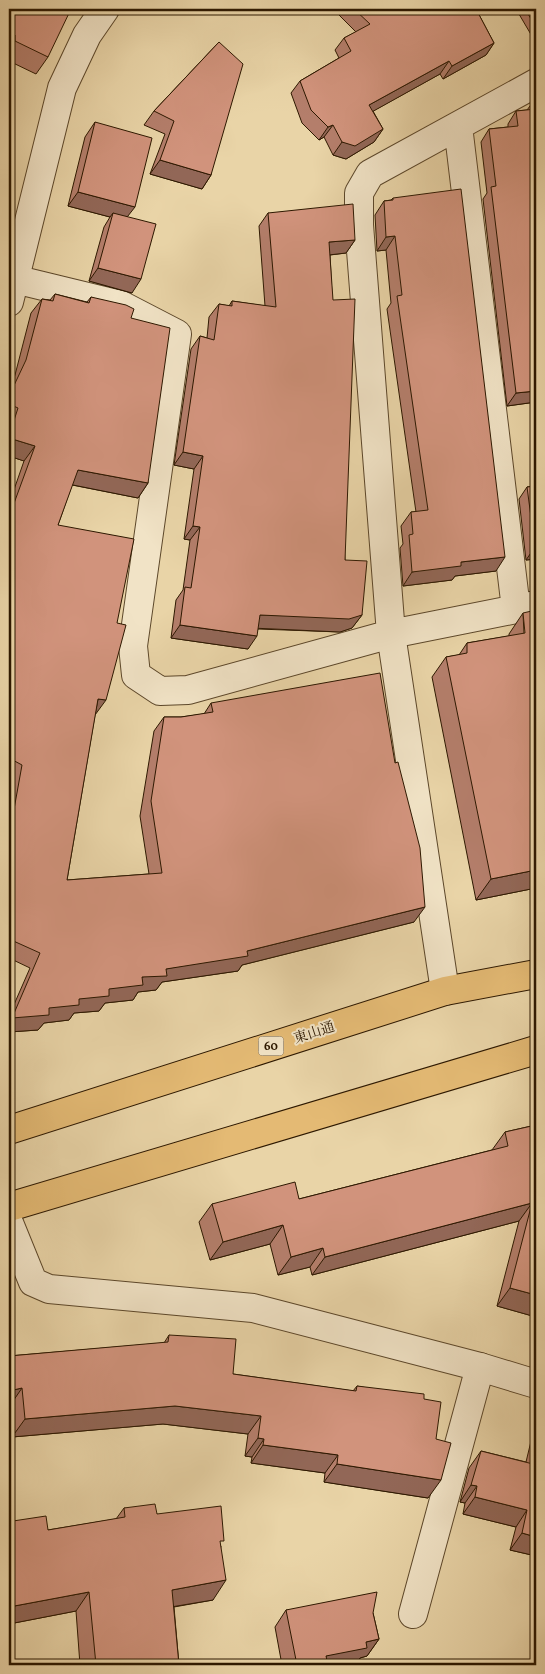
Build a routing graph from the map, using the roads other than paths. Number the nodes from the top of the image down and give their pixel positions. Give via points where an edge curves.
1 (105, 9) edge
2 (536, 83) edge
3 (458, 126) junction
4 (12, 290) edge
5 (526, 607) edge
6 (391, 634) junction
7 (536, 974) edge
8 (445, 991) junction
9 (536, 1050) edge
10 (9, 1130) edge
11 (9, 1207) edge
12 (9, 1223) edge
13 (480, 1367) junction
14 (536, 1384) edge
15 (413, 1614) dead end

1 - 4 street via 87,35 62,88
2 - 3 street
3 - 5 street
3 - 6 street via 370,174 360,193 359,225
4 - 6 street via 121,305 177,334 133,646 136,674 160,691 188,690
5 - 6 street
6 - 8 street
7 - 8 main road, 東山通 / 60
8 - 10 main road, 東山通 / 60
9 - 11 main road
12 - 13 street via 33,1282 50,1289 252,1308
13 - 14 street
13 - 15 street

